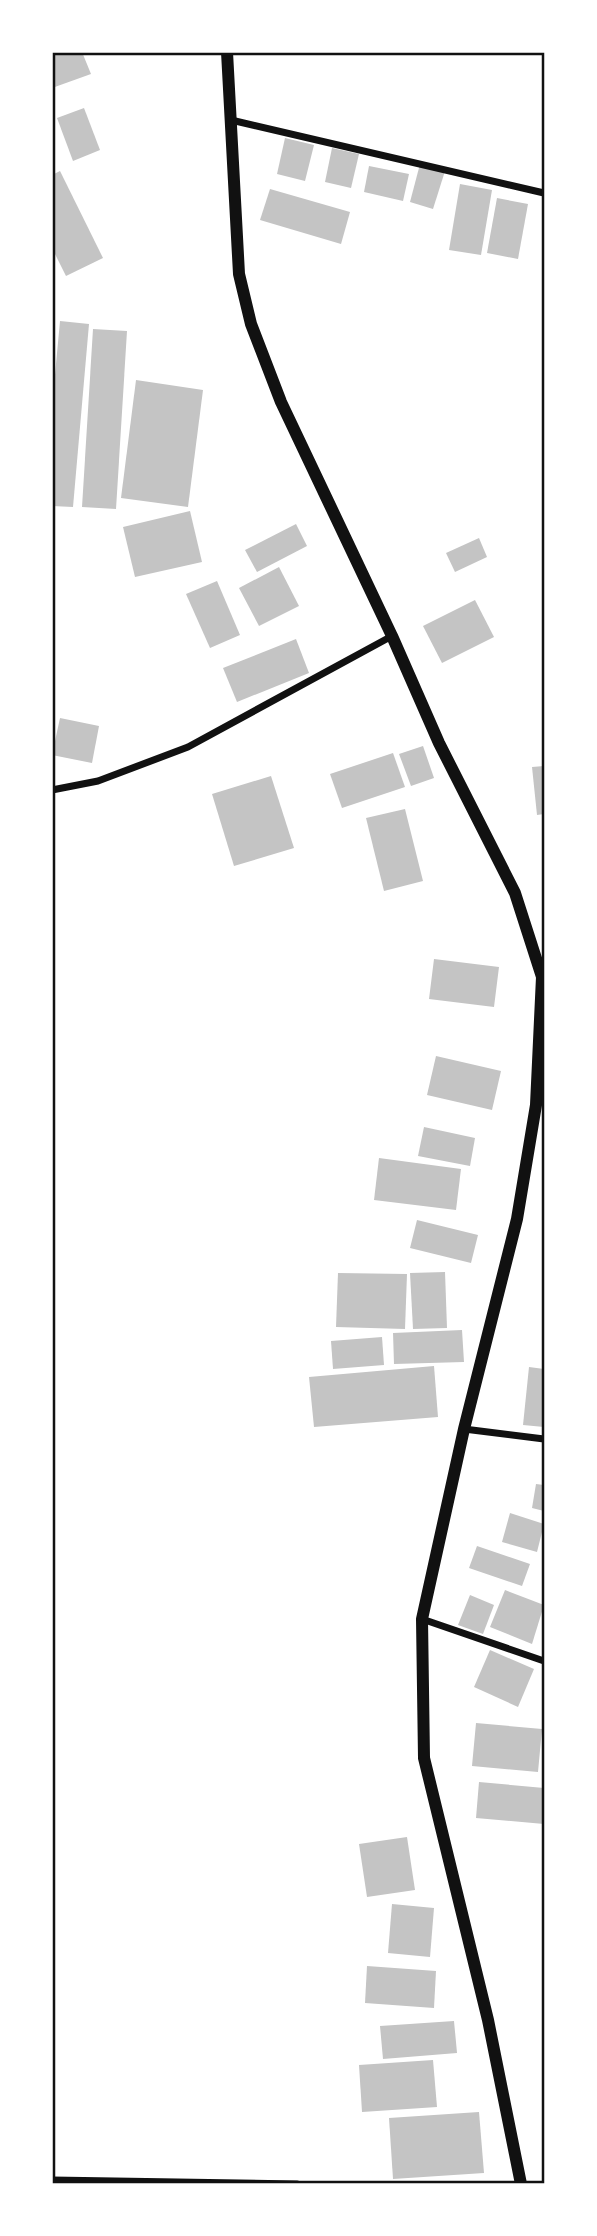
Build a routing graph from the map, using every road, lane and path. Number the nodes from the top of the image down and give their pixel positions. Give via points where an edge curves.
1 (227, 52) edge
2 (231, 120) junction
3 (544, 193) edge
4 (392, 635) junction
5 (52, 790) edge
6 (543, 977) edge
7 (464, 1429) junction
8 (544, 1439) edge
9 (422, 1619) junction
10 (544, 1661) edge
11 (52, 2180) edge
12 (297, 2183) edge
13 (521, 2183) edge

1 - 2 street
2 - 3 street
2 - 4 street via 239,274 251,324 281,402
4 - 5 street via 188,747 98,781
4 - 6 street via 439,743 515,893
6 - 7 street via 536,1105 517,1219
7 - 8 street
7 - 9 street
9 - 10 street
9 - 13 street via 424,1758 488,2020
11 - 12 street

